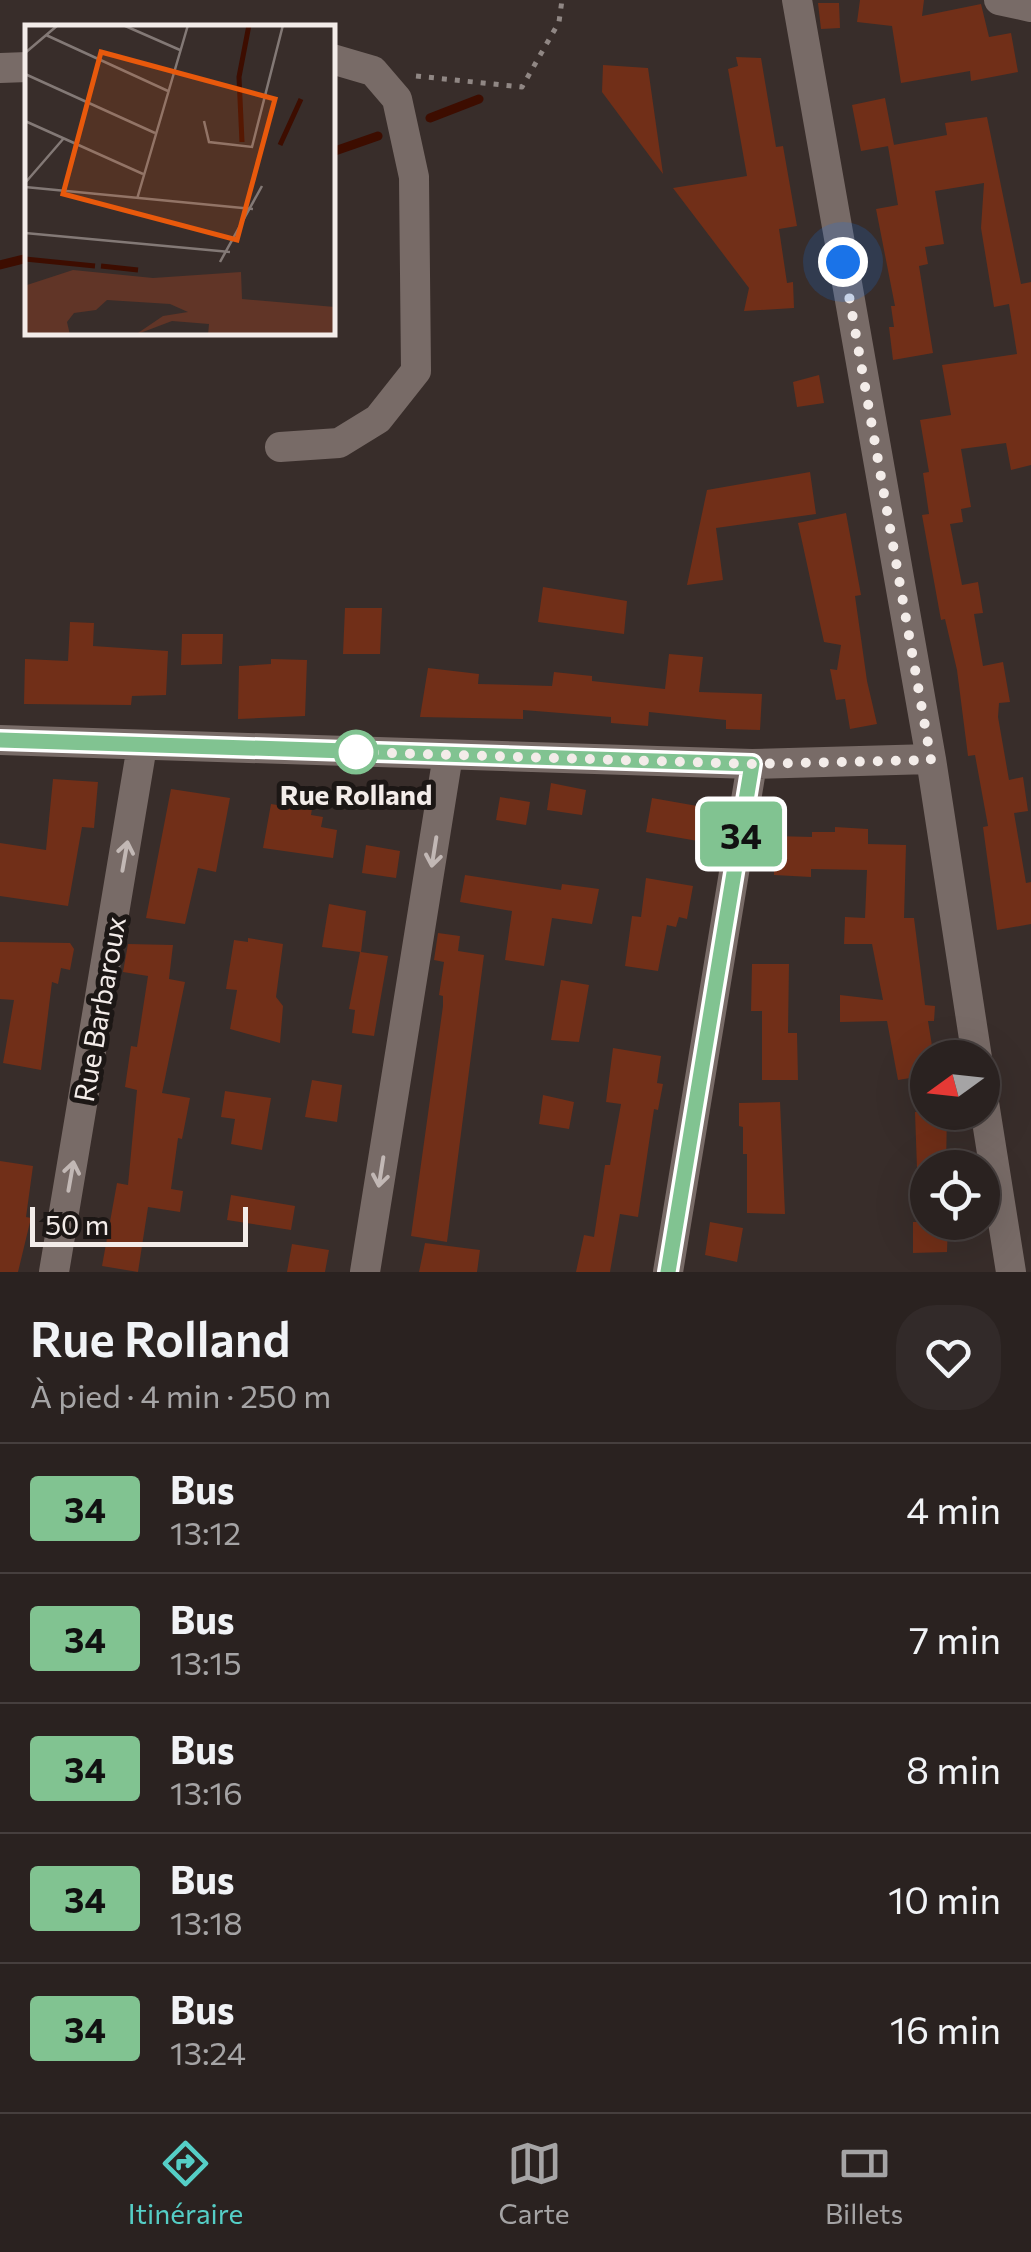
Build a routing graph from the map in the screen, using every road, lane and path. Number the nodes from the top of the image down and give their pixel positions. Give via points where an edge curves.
1 (562, 0) edge
2 (797, 0) edge
3 (999, 0) edge
4 (1031, 7) edge
5 (335, 59) edge
6 (25, 67) edge
7 (0, 68) edge
8 (374, 71) junction
9 (280, 447) dead end
10 (0, 740) edge
11 (142, 746) junction
12 (448, 755) junction
13 (931, 760) junction
14 (752, 764) junction
15 (975, 1040) edge
16 (989, 1130) edge
17 (54, 1272) edge
18 (365, 1272) edge
19 (668, 1272) edge
20 (1012, 1272) edge

1 - 8 path via 559,22 522,87
2 - 13 street
3 - 4 street
5 - 8 street
6 - 7 street
8 - 9 street via 397,99 414,177 416,372 378,419 339,444
10 - 11 street
11 - 12 street
17 -> 11 street, Rue Barbaroux
12 - 14 street
12 -> 18 street
13 - 14 street
13 - 15 street
14 - 19 street
16 - 20 street

